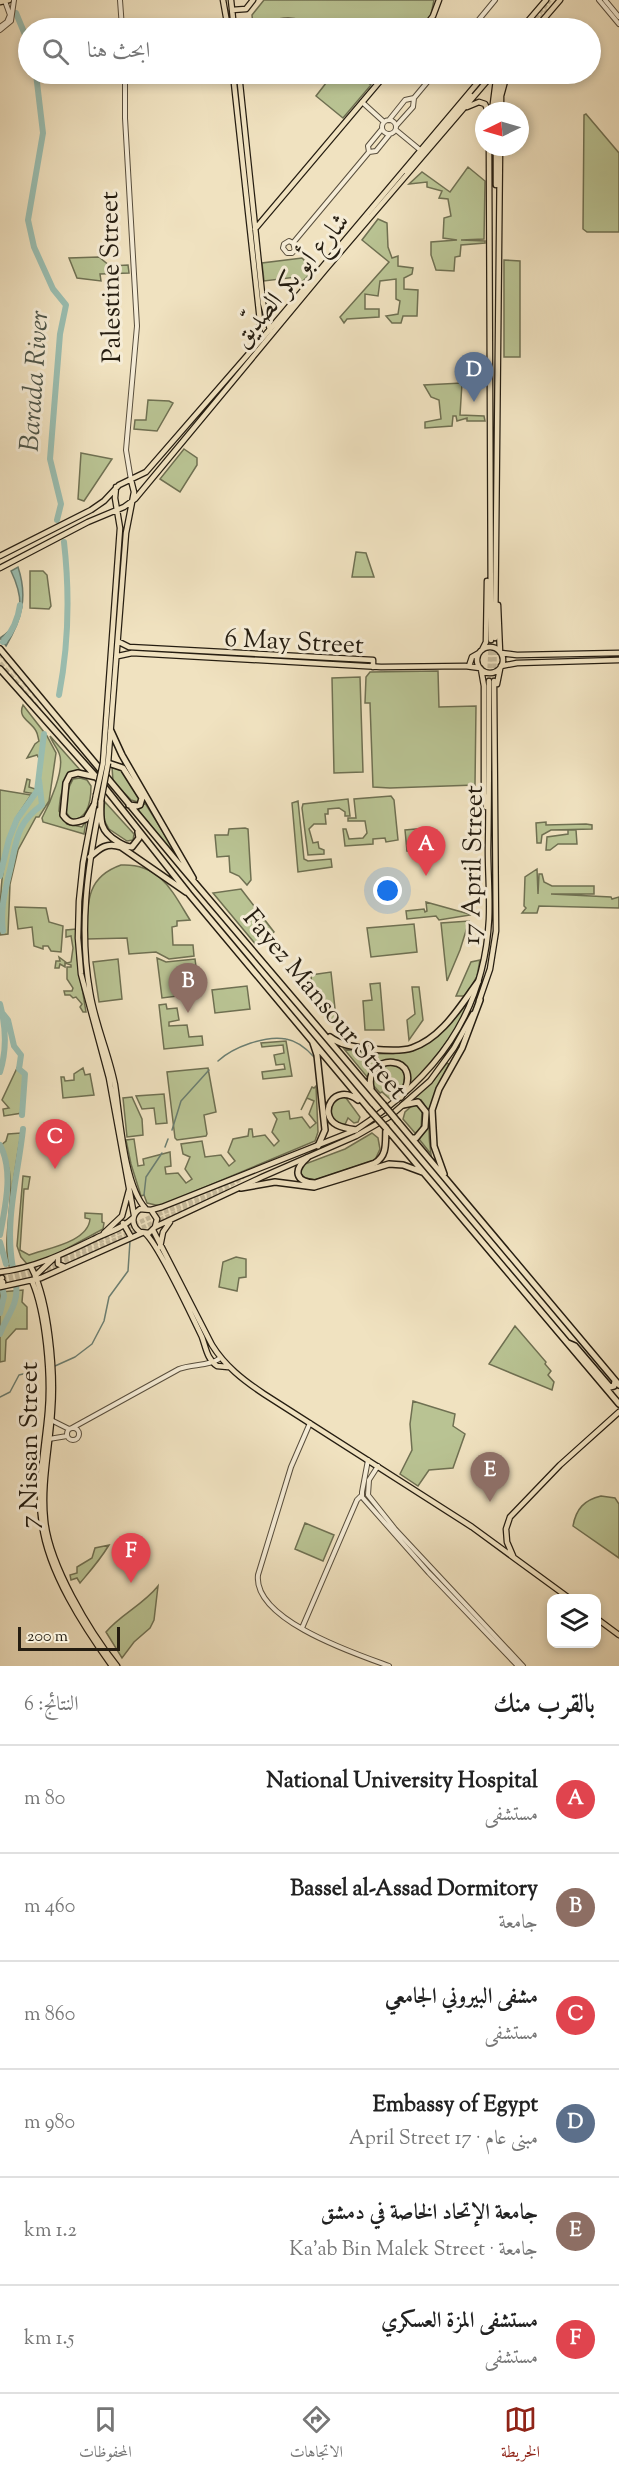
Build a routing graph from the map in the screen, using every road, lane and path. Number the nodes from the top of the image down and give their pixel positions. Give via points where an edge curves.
1 (14, 0) edge
2 (120, 0) edge
3 (231, 0) edge
4 (253, 0) edge
5 (439, 0) edge
6 (495, 0) edge
7 (546, 0) edge
8 (560, 0) edge
9 (599, 0) edge
10 (605, 0) edge
11 (5, 1) edge
12 (224, 1) edge
13 (232, 10) junction
14 (619, 17) edge
15 (121, 18) edge
16 (227, 18) edge
17 (233, 18) edge
18 (432, 18) edge
19 (480, 18) edge
20 (531, 18) edge
21 (545, 18) tunnel mouth
22 (619, 24) edge
23 (0, 28) edge
24 (125, 84) edge
25 (236, 84) edge
26 (238, 84) edge
27 (377, 84) edge
28 (426, 84) edge
29 (479, 84) edge
30 (479, 84) edge
31 (485, 84) edge
32 (497, 84) tunnel mouth
33 (504, 84) tunnel mouth
34 (238, 93) junction
35 (414, 98) junction
36 (362, 102) junction
37 (495, 102) edge
38 (498, 102) edge
39 (475, 104) edge
40 (465, 108) junction
41 (389, 120) junction
42 (384, 122) junction
43 (396, 128) junction
44 (382, 129) junction
45 (389, 135) junction
46 (419, 149) junction
47 (369, 152) junction
48 (493, 156) edge
49 (495, 156) edge
50 (401, 174) junction
51 (253, 210) junction
52 (264, 216) junction
53 (255, 229) junction
54 (293, 243) dead end
55 (266, 312) junction
56 (282, 314) junction
57 (260, 321) junction
58 (269, 321) junction
59 (489, 327) junction
60 (496, 327) junction
61 (270, 328) junction
62 (266, 341) junction
63 (258, 343) junction
64 (140, 476) junction
65 (131, 480) junction
66 (147, 485) junction
67 (116, 487) junction
68 (131, 502) junction
69 (118, 509) junction
70 (492, 518) junction
71 (34, 538) junction
72 (38, 547) junction
73 (0, 556) edge
74 (0, 568) edge
75 (493, 639) tunnel mouth
76 (119, 642) junction
77 (154, 648) junction
78 (0, 649) edge
79 (195, 650) junction
80 (481, 651) junction
81 (501, 653) junction
82 (619, 653) edge
83 (154, 654) junction
84 (541, 654) junction
85 (231, 655) junction
86 (118, 656) junction
87 (194, 656) junction
88 (313, 657) junction
89 (333, 658) junction
90 (284, 659) junction
91 (619, 660) edge
92 (541, 662) junction
93 (313, 664) junction
94 (332, 665) junction
95 (469, 666) junction
96 (373, 667) junction
97 (500, 667) junction
98 (481, 668) junction
99 (0, 669) edge
100 (111, 731) junction
101 (105, 763) junction
102 (96, 777) junction
103 (495, 795) junction
104 (101, 801) junction
105 (128, 804) junction
106 (94, 805) junction
107 (488, 813) junction
108 (137, 827) junction
109 (90, 857) junction
110 (196, 885) junction
111 (189, 894) junction
112 (478, 982) junction
113 (480, 1000) junction
114 (319, 1029) junction
115 (313, 1041) junction
116 (372, 1090) junction
117 (401, 1096) junction
118 (403, 1105) junction
119 (369, 1109) junction
120 (386, 1128) junction
121 (356, 1130) junction
122 (412, 1138) junction
123 (318, 1146) junction
124 (307, 1158) junction
125 (425, 1173) junction
126 (447, 1181) junction
127 (129, 1188) junction
128 (242, 1188) junction
129 (148, 1209) junction
130 (134, 1216) junction
131 (120, 1218) junction
132 (170, 1221) junction
133 (125, 1225) junction
134 (154, 1229) junction
135 (144, 1233) junction
136 (100, 1236) junction
137 (131, 1237) junction
138 (160, 1246) junction
139 (56, 1257) junction
140 (31, 1267) junction
141 (66, 1268) junction
142 (0, 1272) edge
143 (35, 1278) junction
144 (1, 1282) edge
145 (567, 1343) junction
146 (220, 1358) junction
147 (210, 1363) junction
148 (228, 1367) junction
149 (617, 1383) edge
150 (619, 1404) edge
151 (619, 1412) edge
152 (49, 1420) junction
153 (86, 1421) junction
154 (310, 1424) junction
155 (71, 1428) junction
156 (79, 1434) junction
157 (67, 1436) junction
158 (47, 1438) junction
159 (368, 1459) junction
160 (379, 1466) junction
161 (367, 1479) junction
162 (364, 1494) junction
163 (516, 1559) junction
164 (562, 1594) edge
165 (601, 1621) edge
166 (302, 1628) junction
167 (619, 1635) edge
168 (112, 1666) edge
169 (117, 1666) edge
170 (389, 1666) edge
171 (518, 1666) edge
172 (523, 1666) edge

1 - 23 street via 13,18 8,26
2 - 15 street
3 - 13 main road
4 - 13 main road via 246,9
5 - 18 main road
6 - 19 street
7 - 20 main road
8 - 21 main road
9 - 22 street
10 - 14 street
11 - 23 street via 10,15
12 - 16 main road
13 - 17 main road
24 - 65 street, Palestine Street via 137,326 126,450
25 - 34 main road
26 - 34 main road
27 - 36 main road
28 - 35 street
29 - 46 main road
30 - 50 main road
31 - 40 main road, شارع أبو بكر الصدّيق
32 - 37 main road
33 - 38 main road
34 - 51 main road
34 - 57 main road
35 - 41 street via 405,100
35 - 43 street via 413,107
36 - 42 street
36 - 52 main road
39 - 40 main road
40 - 62 main road, شارع أبو بكر الصدّيق
41 - 42 street
41 - 43 street
42 - 44 street
43 - 45 street
43 - 46 street
44 - 45 street
44 - 47 street via 368,146
45 - 47 street via 376,151
46 - 50 main road
47 - 54 street
48 - 59 main road via 489,200
49 - 60 main road
50 - 56 main road
51 - 52 main road
51 - 53 main road
52 - 53 main road
53 - 55 main road
55 - 56 main road via 273,316
55 - 58 main road
56 - 61 main road
57 - 58 main road
57 - 63 main road
58 - 61 main road
59 - 60 main road
59 - 70 main road
60 - 70 main road
61 - 62 main road
61 - 63 main road
62 - 66 main road, شارع أبو بكر الصدّيق
63 - 64 main road
64 - 65 main road
64 - 66 main road
65 - 67 main road
65 - 68 main road
66 - 68 main road, شارع أبو بكر الصدّيق
67 - 69 main road
67 - 71 main road via 91,510
68 - 69 main road, شارع أبو بكر الصدّيق
68 - 76 main road
69 - 72 main road, شارع أبو بكر الصدّيق
69 - 101 main road
70 - 75 main road
70 - 80 main road via 487,538 486,642
70 - 81 main road
71 - 72 main road
71 - 73 main road
72 - 74 main road, شارع أبو بكر الصدّيق
76 - 77 main road, 6 May Street
76 - 86 main road
77 - 79 main road, 6 May Street
77 - 83 main road
78 - 105 highway, Fayez Mansour Street
79 - 85 main road, 6 May Street
79 - 87 main road
80 - 81 main road via 493,648
80 - 95 main road via 472,657
80 - 98 main road
81 - 84 main road
81 - 97 main road
82 - 84 main road
83 - 86 main road, 6 May Street
83 - 87 main road, 6 May Street
84 - 92 main road
85 - 87 main road, 6 May Street
85 - 90 main road, 6 May Street
86 - 100 main road
88 - 89 main road, 6 May Street
88 - 90 main road, 6 May Street
88 - 93 main road
89 - 94 main road
89 - 96 main road, 6 May Street via 373,660
90 - 93 main road, 6 May Street
91 - 92 main road
92 - 97 main road
93 - 94 main road, 6 May Street
94 - 96 main road, 6 May Street
95 - 96 main road, 6 May Street
95 - 98 main road, 6 May Street
97 - 98 main road via 491,673
97 - 103 main road
98 - 107 main road via 484,794
99 - 102 highway, Fayez Mansour Street
100 - 101 main road
100 - 110 highway
101 - 104 main road, bridge
101 - 105 highway via 123,768 142,798 137,806
101 - 106 main road, bridge
102 - 106 highway via 78,773 70,776 63,815 73,824 86,819
102 - 108 highway, Fayez Mansour Street
103 - 107 main road, 17 April Street via 492,681
103 - 113 main road, 17 April Street via 496,931
104 - 108 highway via 100,825 108,836 132,847 139,838
104 - 109 main road
105 - 110 highway, Fayez Mansour Street
106 - 127 main road via 79,901 81,974 109,1078
107 - 112 main road, 17 April Street via 489,920
108 - 111 highway, Fayez Mansour Street
109 - 111 highway via 103,846 121,847
109 - 129 main road via 84,905 90,994 114,1083 131,1174 139,1199
110 - 114 highway, Fayez Mansour Street
111 - 115 highway, Fayez Mansour Street
112 - 114 highway via 447,1024 411,1048 351,1047
112 - 117 main road, 17 April Street via 473,1002 449,1045
113 - 118 main road, 17 April Street via 430,1081
113 - 126 highway via 432,1110 434,1146
114 - 116 highway, Fayez Mansour Street
115 - 119 highway, Fayez Mansour Street
115 - 123 highway via 325,1130
116 - 117 highway via 371,1076 376,1069 385,1062 395,1062 407,1070 406,1088
116 - 122 highway, Fayez Mansour Street, bridge
117 - 121 main road, 17 April Street
118 - 122 highway via 418,1102 426,1112 425,1127
118 - 124 main road, 17 April Street via 372,1129
119 - 120 highway, Fayez Mansour Street, bridge
119 - 121 highway via 347,1094 337,1095 330,1102 332,1121
120 - 124 highway via 385,1152 375,1163 308,1183 297,1173
120 - 125 highway, Fayez Mansour Street
121 - 123 main road, 17 April Street
122 - 126 highway, Fayez Mansour Street
123 - 129 main road, 17 April Street
124 - 128 main road, 17 April Street
125 - 128 highway via 389,1164 314,1187 275,1182
125 - 145 highway, Fayez Mansour Street
126 - 149 highway, Fayez Mansour Street
127 - 130 main road
127 - 131 main road
128 - 132 main road, 17 April Street
129 - 130 main road via 140,1209
129 - 134 main road via 157,1216
130 - 133 main road
130 - 135 main road via 134,1226
131 - 133 main road
131 - 136 main road
132 - 134 main road, 17 April Street
132 - 138 main road
133 - 136 main road
133 - 137 main road
134 - 135 main road
134 - 138 main road
135 - 137 main road
135 - 147 main road via 165,1265
136 - 139 main road
137 - 141 main road
138 - 146 main road
139 - 140 main road
139 - 141 main road via 58,1264
139 - 143 main road
140 - 142 main road
140 - 143 main road, 7 Nissan Street
141 - 143 main road
143 - 144 main road
143 - 152 main road, 7 Nissan Street via 42,1295 51,1365
145 - 149 highway via 575,1346 610,1387
145 - 150 highway, Fayez Mansour Street
146 - 147 street
146 - 148 main road
147 - 148 main road
147 - 153 street via 179,1369
148 - 154 main road
151 - 163 main road via 510,1517 507,1542
152 - 155 street
152 - 158 main road, 7 Nissan Street
153 - 155 street
153 - 156 street
154 - 159 main road
154 - 166 street via 291,1467 258,1575 260,1591 271,1605
155 - 156 street
155 - 157 street
156 - 157 street via 74,1440
157 - 158 street
158 - 168 main road, 7 Nissan Street via 40,1511 46,1546 78,1613
158 - 169 main road, 7 Nissan Street via 44,1511 51,1548 81,1611
159 - 160 main road
159 - 161 street
160 - 161 street
160 - 163 main road
161 - 162 street
162 - 166 street
162 - 171 street via 429,1573
162 - 172 street
163 - 164 main road
165 - 167 main road
166 - 170 street via 326,1643

